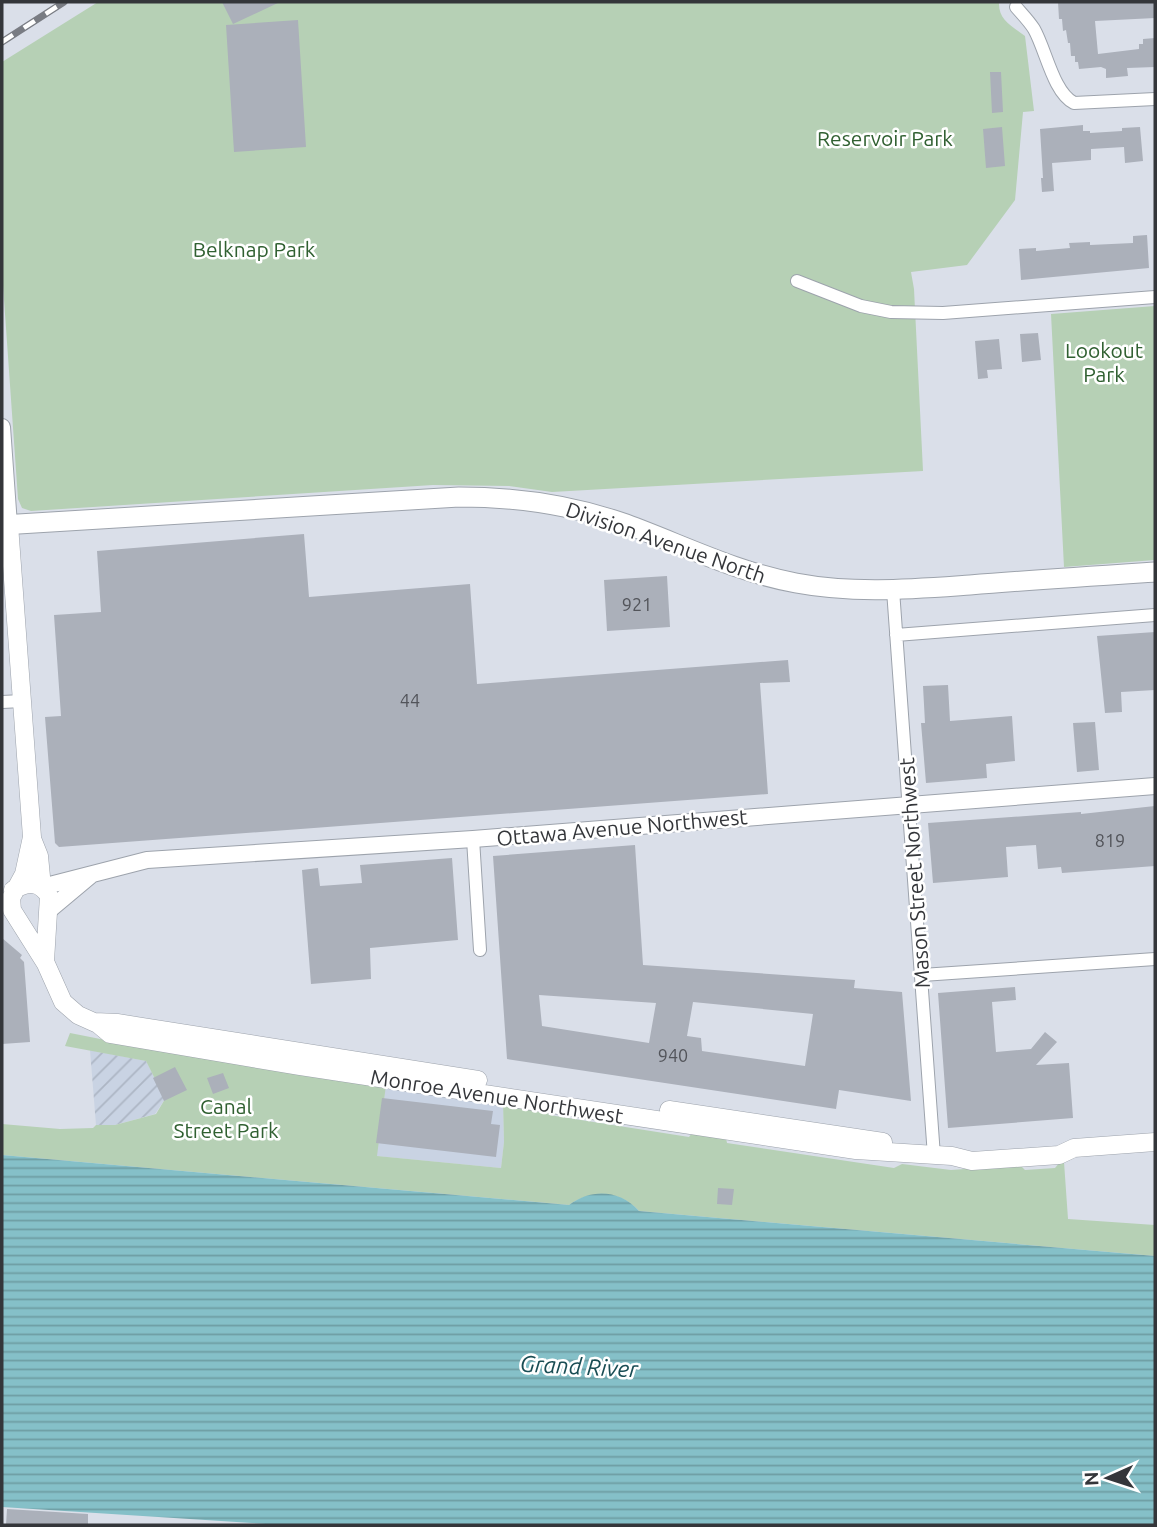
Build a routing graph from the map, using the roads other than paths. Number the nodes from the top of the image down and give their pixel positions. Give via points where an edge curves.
1 (1016, 7) dead end
2 (1155, 99) edge
3 (797, 281) dead end
4 (1155, 297) edge
5 (2, 427) edge
6 (6, 525) edge
7 (1155, 572) edge
8 (893, 590) junction
9 (1155, 615) edge
10 (896, 635) junction
11 (22, 701) junction
12 (2, 702) edge
13 (1155, 786) edge
14 (909, 804) junction
15 (32, 837) junction
16 (473, 839) junction
17 (91, 875) junction
18 (42, 887) junction
19 (9, 892) edge
20 (48, 911) junction
21 (9, 916) edge
22 (480, 950) dead end
23 (1155, 959) edge
24 (46, 964) junction
25 (922, 975) junction
26 (1155, 1142) edge
27 (934, 1156) junction

1 - 2 street via 1034,29 1069,100
3 - 4 street via 861,306 891,312 943,313
5 - 6 street
6 - 8 main road, Division Avenue North via 505,498 604,517 771,578 830,588
6 - 11 main road
7 - 8 main road, Division Avenue North
8 - 10 street, Mason Street Northwest
9 - 10 street
10 - 14 street, Mason Street Northwest
11 - 12 street
11 - 15 main road
13 - 14 street, Ottawa Avenue Northwest
14 - 16 street, Ottawa Avenue Northwest
14 - 25 street, Mason Street Northwest
15 - 18 main road, Monroe Avenue Northwest
15 - 19 main road via 26,869
16 - 17 street, Ottawa Avenue Northwest via 147,860
16 - 22 street
17 - 18 street, Ottawa Avenue Northwest
17 - 20 street, Ottawa Avenue Northwest
18 - 19 main road via 27,883
18 - 20 main road, Monroe Avenue Northwest via 50,900
19 - 21 main road
20 - 21 main road, Ottawa Avenue Northwest via 34,922
20 - 24 main road, Monroe Avenue Northwest
21 - 24 main road, Monroe Avenue Northwest
23 - 25 street
24 - 27 main road, Monroe Avenue Northwest via 66,1005 112,1034 793,1135 856,1150
25 - 27 street, Mason Street Northwest
26 - 27 main road, Monroe Avenue Northwest via 972,1161

